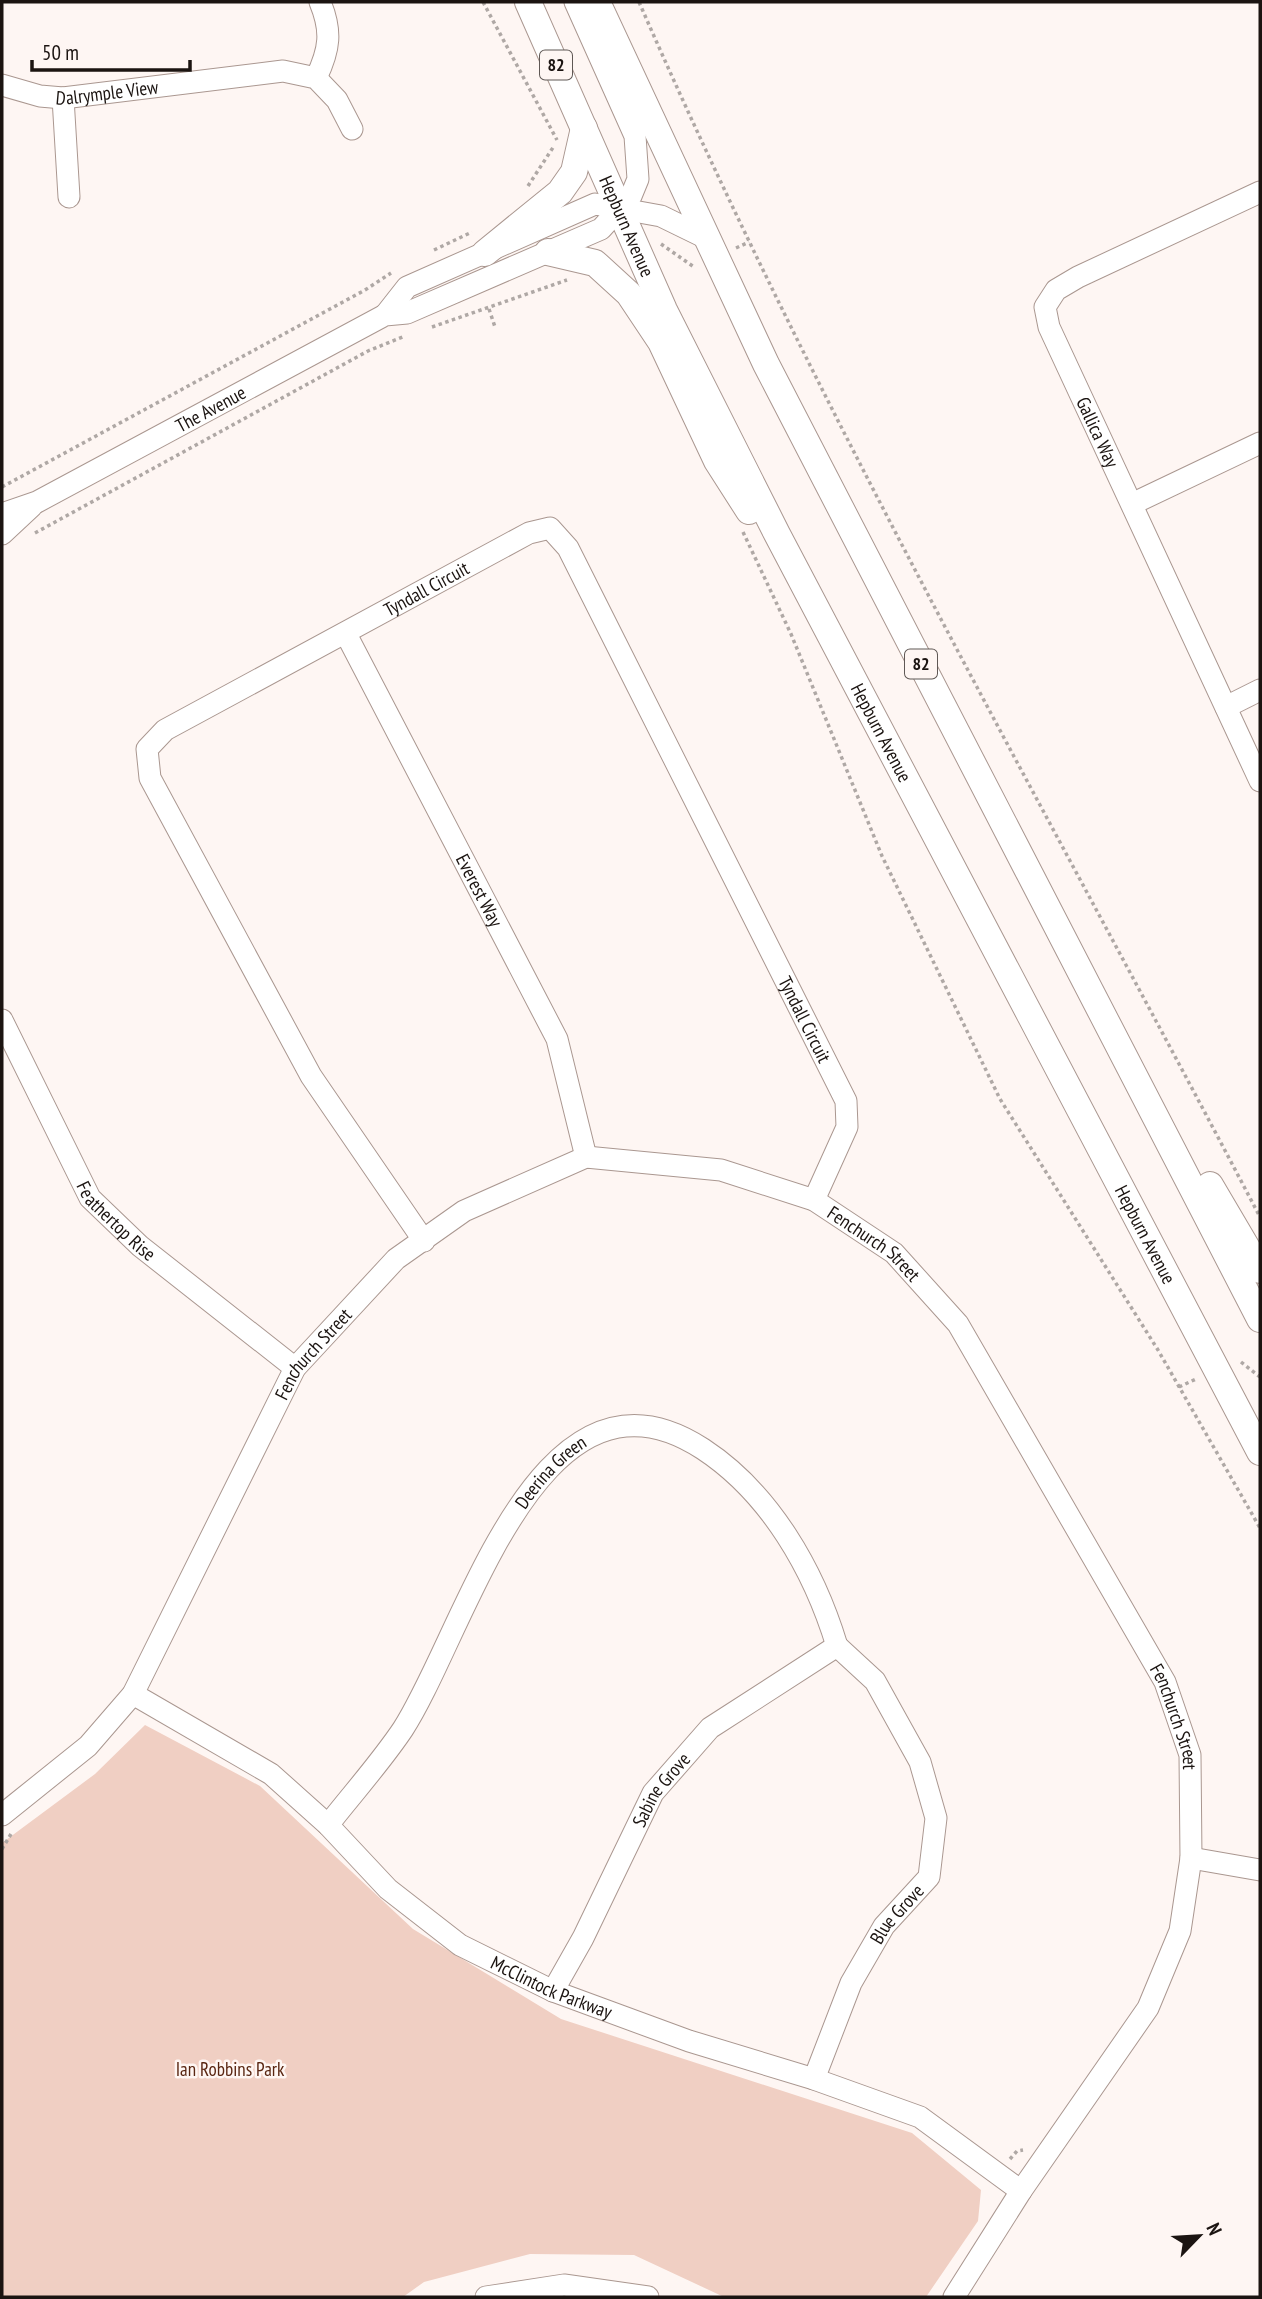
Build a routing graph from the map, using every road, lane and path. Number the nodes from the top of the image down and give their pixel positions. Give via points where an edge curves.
1 (320, 2) edge
2 (483, 2) edge
3 (528, 2) edge
4 (575, 2) edge
5 (597, 2) edge
6 (639, 2) edge
7 (316, 78) junction
8 (2, 85) edge
9 (63, 98) junction
10 (584, 128) junction
11 (352, 129) dead end
12 (557, 141) junction
13 (572, 174) junction
14 (524, 191) dead end
15 (1260, 192) edge
16 (69, 197) dead end
17 (618, 208) junction
18 (706, 238) junction
19 (483, 240) junction
20 (432, 251) dead end
21 (548, 252) junction
22 (400, 268) dead end
23 (595, 271) junction
24 (489, 309) junction
25 (385, 316) junction
26 (495, 327) dead end
27 (429, 328) dead end
28 (416, 332) dead end
29 (1260, 443) edge
30 (2, 487) edge
31 (37, 502) junction
32 (1132, 504) junction
33 (2, 514) edge
34 (739, 524) dead end
35 (2, 534) edge
36 (777, 534) junction
37 (24, 538) dead end
38 (346, 634) junction
39 (1260, 690) edge
40 (1226, 707) junction
41 (1260, 781) edge
42 (2, 1020) edge
43 (1148, 1099) junction
44 (586, 1157) junction
45 (814, 1200) junction
46 (1260, 1217) edge
47 (425, 1241) junction
48 (1260, 1270) edge
49 (1260, 1319) edge
50 (295, 1368) junction
51 (1254, 1430) edge
52 (1260, 1452) edge
53 (1260, 1528) edge
54 (837, 1646) junction
55 (133, 1694) junction
56 (9, 1820) edge
57 (328, 1825) junction
58 (2, 1849) edge
59 (1191, 1858) junction
60 (1260, 1870) edge
61 (553, 1991) junction
62 (814, 2079) junction
63 (1027, 2149) dead end
64 (999, 2175) junction
65 (1021, 2190) junction
66 (486, 2297) edge
67 (648, 2297) edge
68 (954, 2297) edge

1 - 7 street via 330,42
2 - 12 path
3 - 10 main road, Hepburn Avenue / 82
4 - 17 street, The Avenue via 635,136 638,179 631,196
5 - 18 main road, 82
6 - 46 path via 698,136 842,431
7 - 9 street, Dalrymple View via 283,71
7 - 11 street via 337,100
8 - 9 street, Dalrymple View
9 - 16 street
10 - 13 main road
10 - 17 main road, Hepburn Avenue / 82
12 - 13 path
12 - 14 path
13 - 19 main road via 542,209 503,235
15 - 32 street, Gallica Way via 1078,277 1056,290 1045,307 1049,327
17 - 18 street, The Avenue via 661,216
17 - 19 street, The Avenue via 596,204
17 - 21 street, The Avenue via 604,227
17 - 36 main road, Hepburn Avenue / 82
18 - 43 main road, 82 via 766,364
19 - 20 path
19 - 25 street, The Avenue via 407,287
21 - 23 main road
21 - 25 street, The Avenue via 407,313
22 - 30 path
23 - 24 path
23 - 36 main road via 629,294 661,342 717,461 752,515
24 - 26 path
24 - 27 path
25 - 31 street, The Avenue
28 - 37 path via 368,351
29 - 32 street
31 - 33 street, The Avenue
31 - 35 street, The Avenue
32 - 40 street, Gallica Way
34 - 53 path via 791,634 882,856 1000,1098 1158,1350
36 - 51 main road, Hepburn Avenue / 82
38 - 44 street, Everest Way via 557,1038
38 - 45 street, Tyndall Circuit via 528,533 550,528 568,548 846,1101 847,1127
38 - 47 street, Tyndall Circuit via 165,730 147,749 150,778 311,1076
39 - 40 street
40 - 41 street, Gallica Way
42 - 50 street, Feathertop Rise via 90,1198 140,1246
43 - 48 main road via 1180,1133
43 - 49 main road, 82
44 - 45 street, Fenchurch Street via 721,1170
44 - 47 street, Fenchurch Street via 464,1211
45 - 59 street, Fenchurch Street via 894,1253 958,1324 1158,1670 1190,1755
47 - 50 street, Fenchurch Street via 396,1259
50 - 55 street, Fenchurch Street
51 - 52 main road, Hepburn Avenue / 82
54 - 57 street, Deerina Green via 826,1608 775,1517 751,1486 680,1434 649,1427 607,1427 575,1443 532,1488 511,1518 403,1728
54 - 61 street, Sabine Grove via 710,1728 653,1793
54 - 62 street, Blue Grove via 875,1681 920,1762 936,1818 929,1877 884,1926 851,1983
55 - 56 street, Fenchurch Street via 88,1746
55 - 57 street, McClintock Parkway via 271,1774
56 - 58 path
57 - 61 street, McClintock Parkway via 388,1889 460,1945
59 - 60 street
59 - 65 street, Fenchurch Street via 1180,1930 1149,2008
61 - 62 street, McClintock Parkway via 689,2041
62 - 64 street, McClintock Parkway via 920,2117
63 - 64 path via 1017,2151
64 - 65 street, McClintock Parkway
65 - 68 street, Fenchurch Street
66 - 67 street via 564,2285

